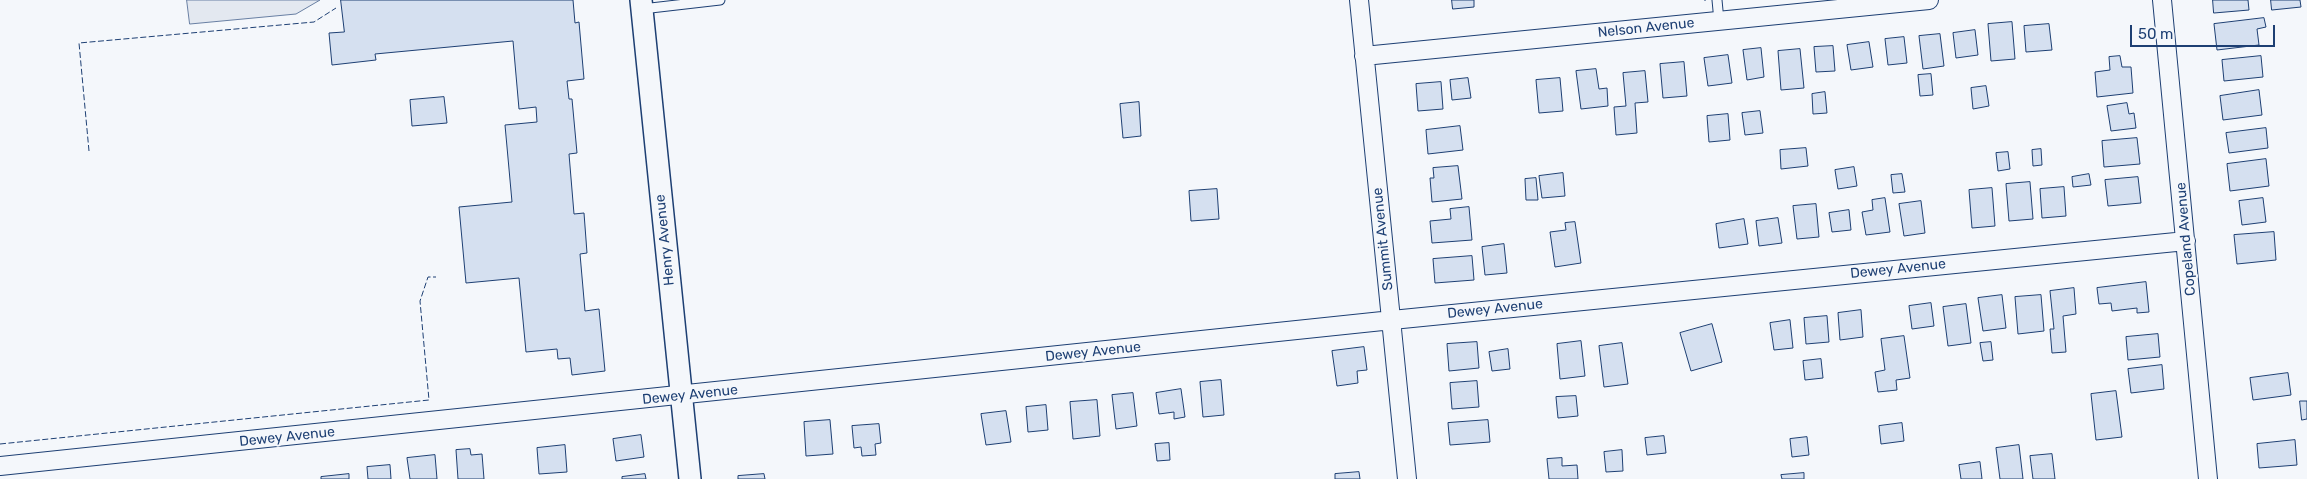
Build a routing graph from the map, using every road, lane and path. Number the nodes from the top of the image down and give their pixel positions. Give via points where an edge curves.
1 (720, 0) edge
2 (1359, 0) edge
3 (1717, 0) edge
4 (1928, 0) edge
5 (2162, 0) edge
6 (641, 5) edge
7 (1719, 21) junction
8 (1364, 56) junction
9 (2186, 241) junction
10 (1392, 320) junction
11 (681, 396) junction
12 (0, 466) edge
13 (690, 479) edge
14 (1407, 479) edge
15 (2208, 479) edge

1 - 6 lane
2 - 8 street, Summit Avenue
3 - 7 lane
4 - 7 street, Nelson Avenue
5 - 9 street, Copeland Avenue
6 - 11 street, Henry Avenue
7 - 8 street, Nelson Avenue
8 - 10 street, Summit Avenue
9 - 10 street, Dewey Avenue
9 - 15 street, Copeland Avenue
10 - 11 street, Dewey Avenue
10 - 14 street, Summit Avenue
11 - 12 street, Dewey Avenue
11 - 13 street, Henry Avenue

